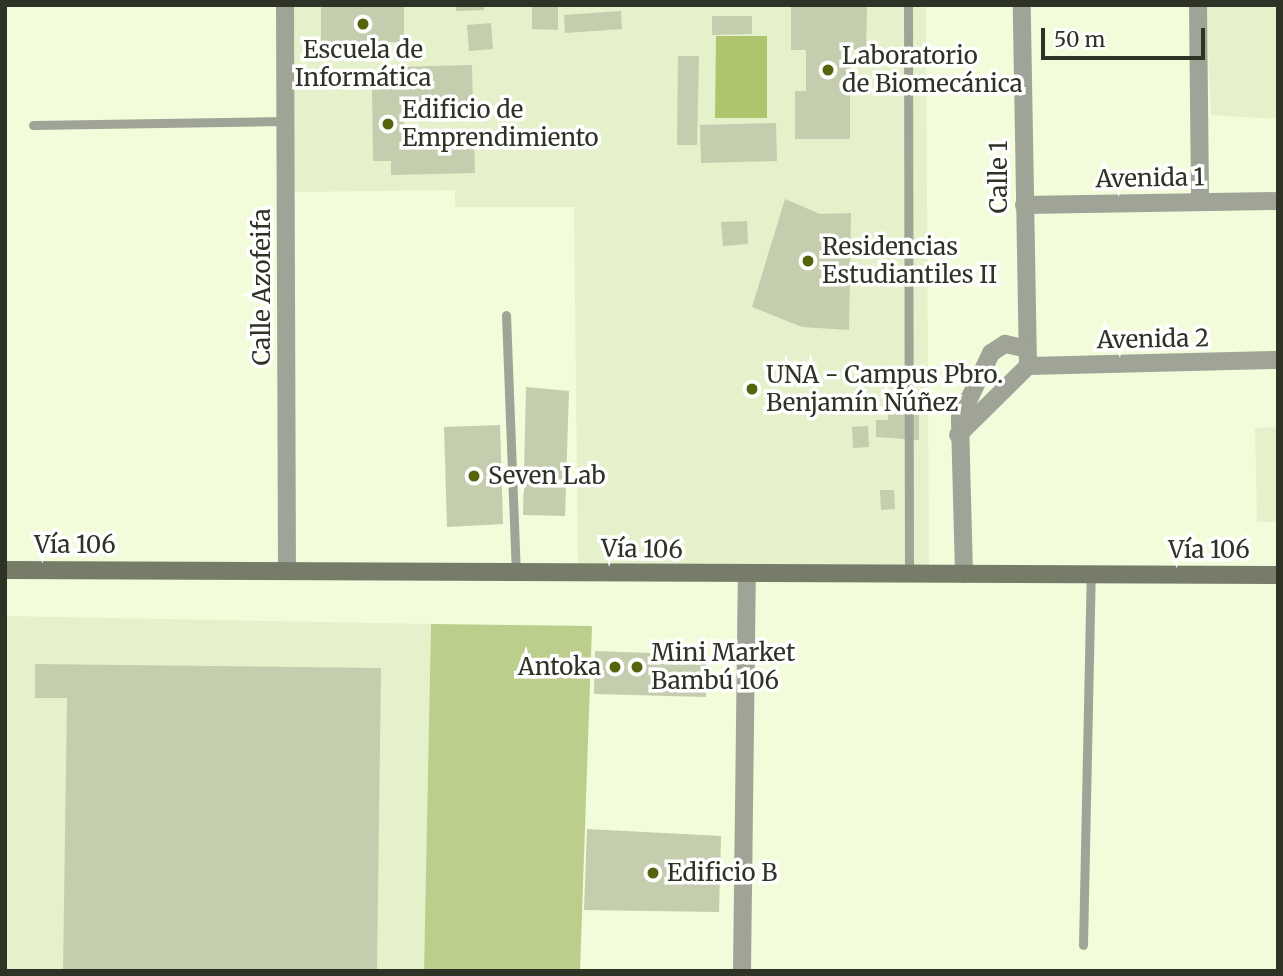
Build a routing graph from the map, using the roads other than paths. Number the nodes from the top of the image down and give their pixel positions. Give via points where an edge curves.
1 (285, 5) edge
2 (908, 5) edge
3 (1022, 5) edge
4 (1198, 5) edge
5 (286, 121) junction
6 (33, 125) dead end
7 (1200, 201) junction
8 (1278, 201) edge
9 (1024, 205) junction
10 (506, 315) dead end
11 (1026, 357) junction
12 (1278, 360) edge
13 (958, 435) junction
14 (287, 569) junction
15 (5, 570) edge
16 (516, 571) junction
17 (909, 572) junction
18 (747, 574) junction
19 (964, 574) junction
20 (1091, 574) junction
21 (1278, 575) edge
22 (1083, 945) dead end
23 (741, 971) edge

1 - 5 street, Calle Azofeifa
2 - 17 lane
3 - 9 street, Calle 1
4 - 7 street
5 - 6 lane
5 - 14 street, Calle Azofeifa
7 - 8 street, Avenida 1
7 - 9 street, Avenida 1
9 - 11 street, Calle 1
10 - 16 lane
11 - 12 street, Avenida 2
11 - 13 street
11 - 13 street via 1004,344 991,353 965,401
13 - 19 street
14 - 15 main road, Vía 106
14 - 16 main road, Vía 106
16 - 18 main road, Vía 106
17 - 18 main road, Vía 106
17 - 19 main road, Vía 106
18 - 23 street
19 - 20 main road, Vía 106
20 - 21 main road, Vía 106
20 - 22 lane

